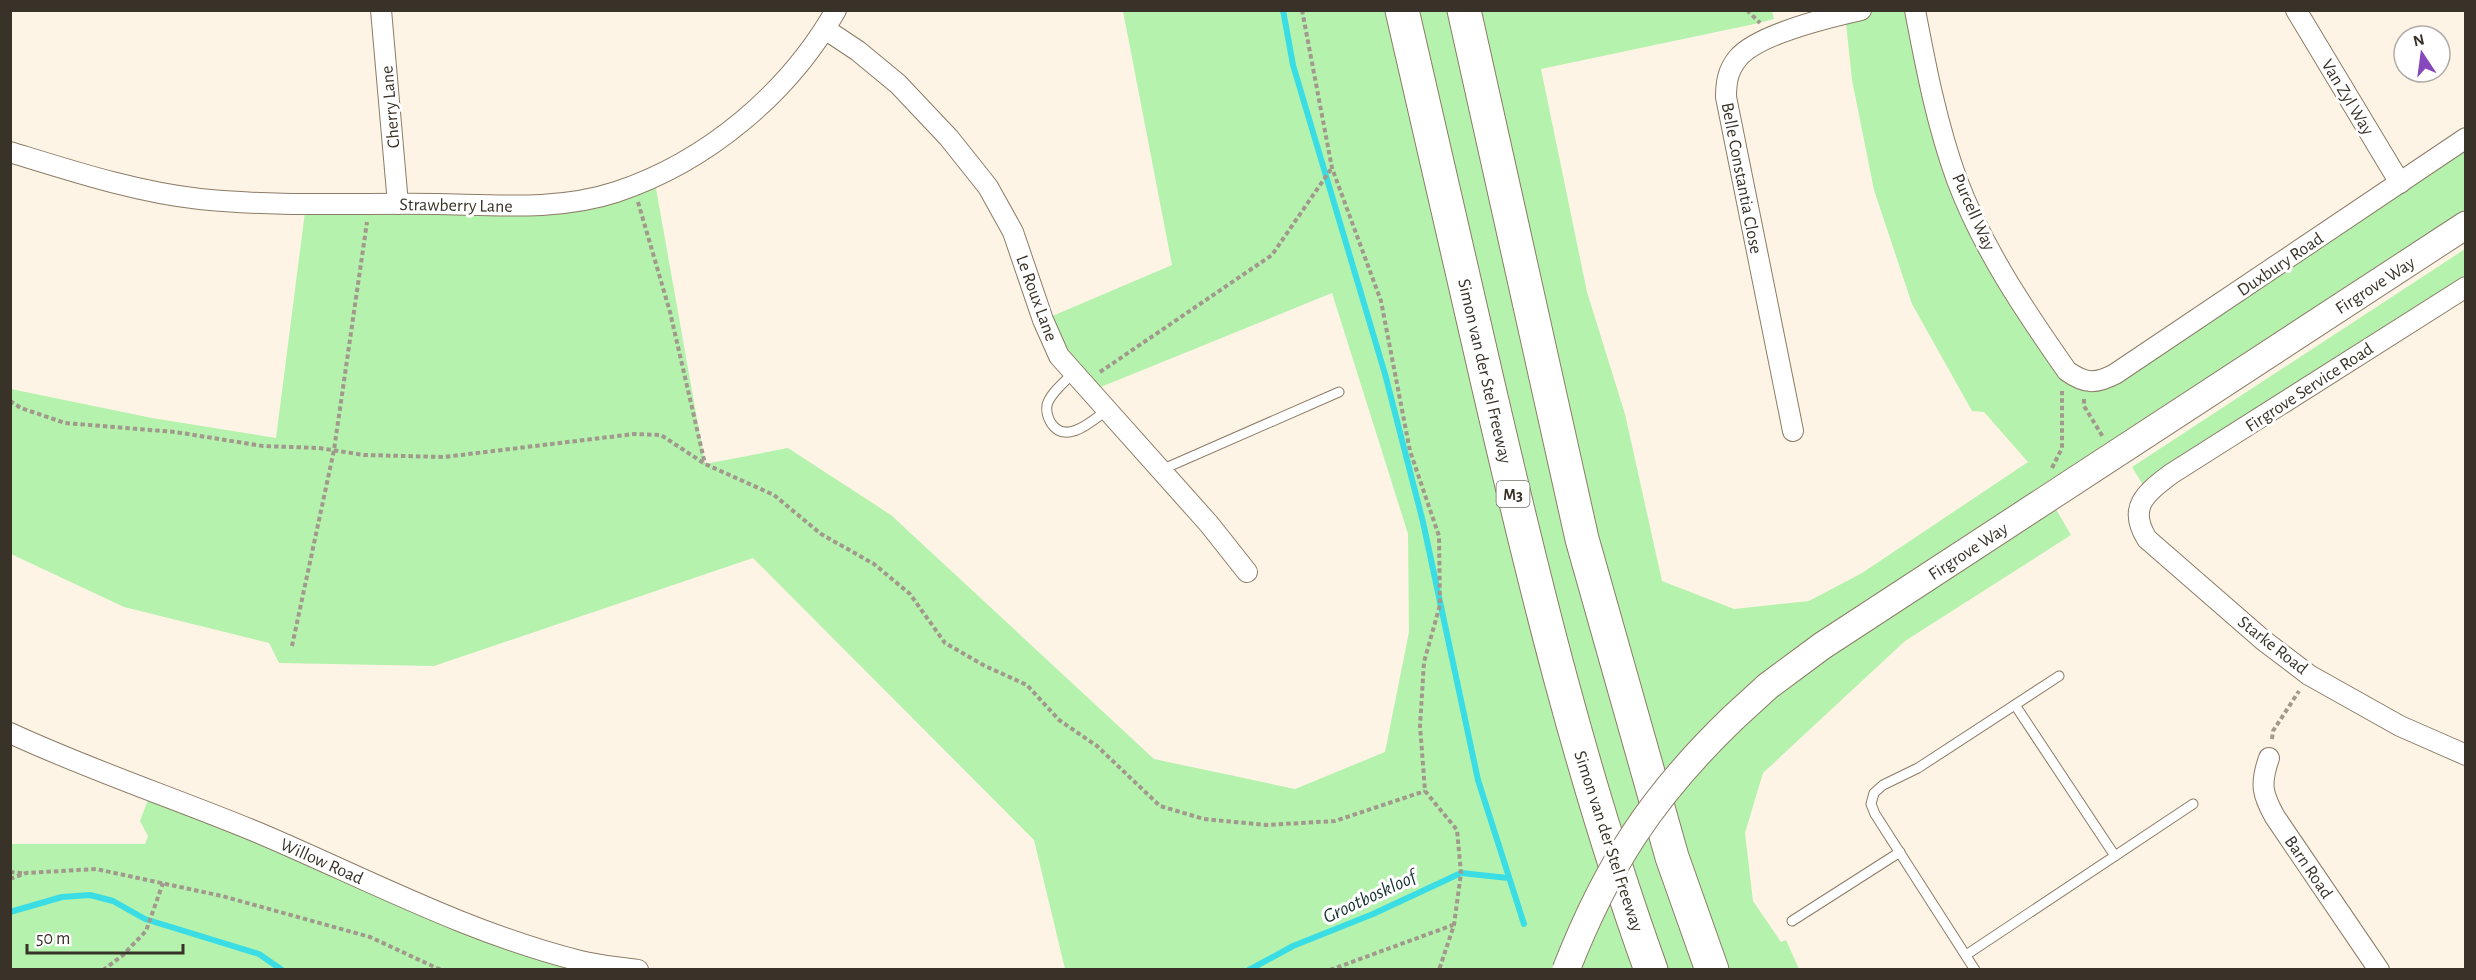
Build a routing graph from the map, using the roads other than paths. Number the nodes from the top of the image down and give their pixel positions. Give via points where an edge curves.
1 (381, 10) edge
2 (836, 10) edge
3 (1402, 10) edge
4 (1464, 10) edge
5 (1861, 10) edge
6 (1915, 10) edge
7 (2296, 10) edge
8 (825, 29) junction
9 (2466, 138) edge
10 (10, 152) edge
11 (2400, 183) junction
12 (398, 204) junction
13 (2466, 225) edge
14 (2463, 294) edge
15 (1079, 378) junction
16 (2090, 382) joint
17 (1339, 392) dead end
18 (1107, 410) junction
19 (1793, 431) dead end
20 (1161, 470) junction
21 (2152, 488) joint
22 (1247, 572) dead end
23 (2059, 676) dead end
24 (2015, 705) junction
25 (10, 734) edge
26 (2466, 755) edge
27 (2269, 758) road end
28 (2193, 804) dead end
29 (1900, 852) junction
30 (2115, 856) junction
31 (1792, 921) dead end
32 (1966, 955) junction
33 (638, 969) edge
34 (1566, 969) edge
35 (1652, 969) edge
36 (1712, 969) edge
37 (1975, 969) edge
38 (2379, 969) edge

1 - 12 street, Cherry Lane
2 - 8 street, Strawberry Lane
3 - 35 highway, Simon van der Stel Freeway / M3 via 1531,569 1600,821
4 - 36 highway via 1582,539 1672,857
5 - 19 street, Belle Constantia Close via 1772,37 1746,50 1733,64 1726,82
6 - 16 street, Purcell Way via 1931,93 1958,182 1983,237 2067,371
7 - 11 street, Van Zyl Way
8 - 12 street, Strawberry Lane via 788,76 727,133 674,167 615,192 579,201 527,205
8 - 15 street, Le Roux Lane via 898,84 988,187 1013,232 1042,320 1059,356
9 - 11 street, Duxbury Road
10 - 12 street, Strawberry Lane via 145,189 200,199
11 - 16 street, Duxbury Road via 2115,374
13 - 34 street, Firgrove Way, bridge via 1822,646 1768,686 1695,754 1664,790 1622,852 1586,920
14 - 21 street, Firgrove Service Road
15 - 18 street, Le Roux Lane
15 - 18 lane via 1051,397 1047,405 1050,422 1060,431 1071,432
17 - 20 lane
18 - 20 street, Le Roux Lane
20 - 22 street, Le Roux Lane
21 - 26 street, Starke Road via 2138,507 2139,523 2147,539 2263,640 2309,675 2400,726
23 - 24 lane
24 - 29 lane via 1874,793 1871,804 1875,814
24 - 30 lane
25 - 33 street, Willow Road via 257,832 502,939 582,962
27 - 38 street, Barn Road via 2263,776 2264,797
28 - 30 lane
29 - 31 lane
29 - 32 lane
30 - 32 lane
32 - 37 lane

